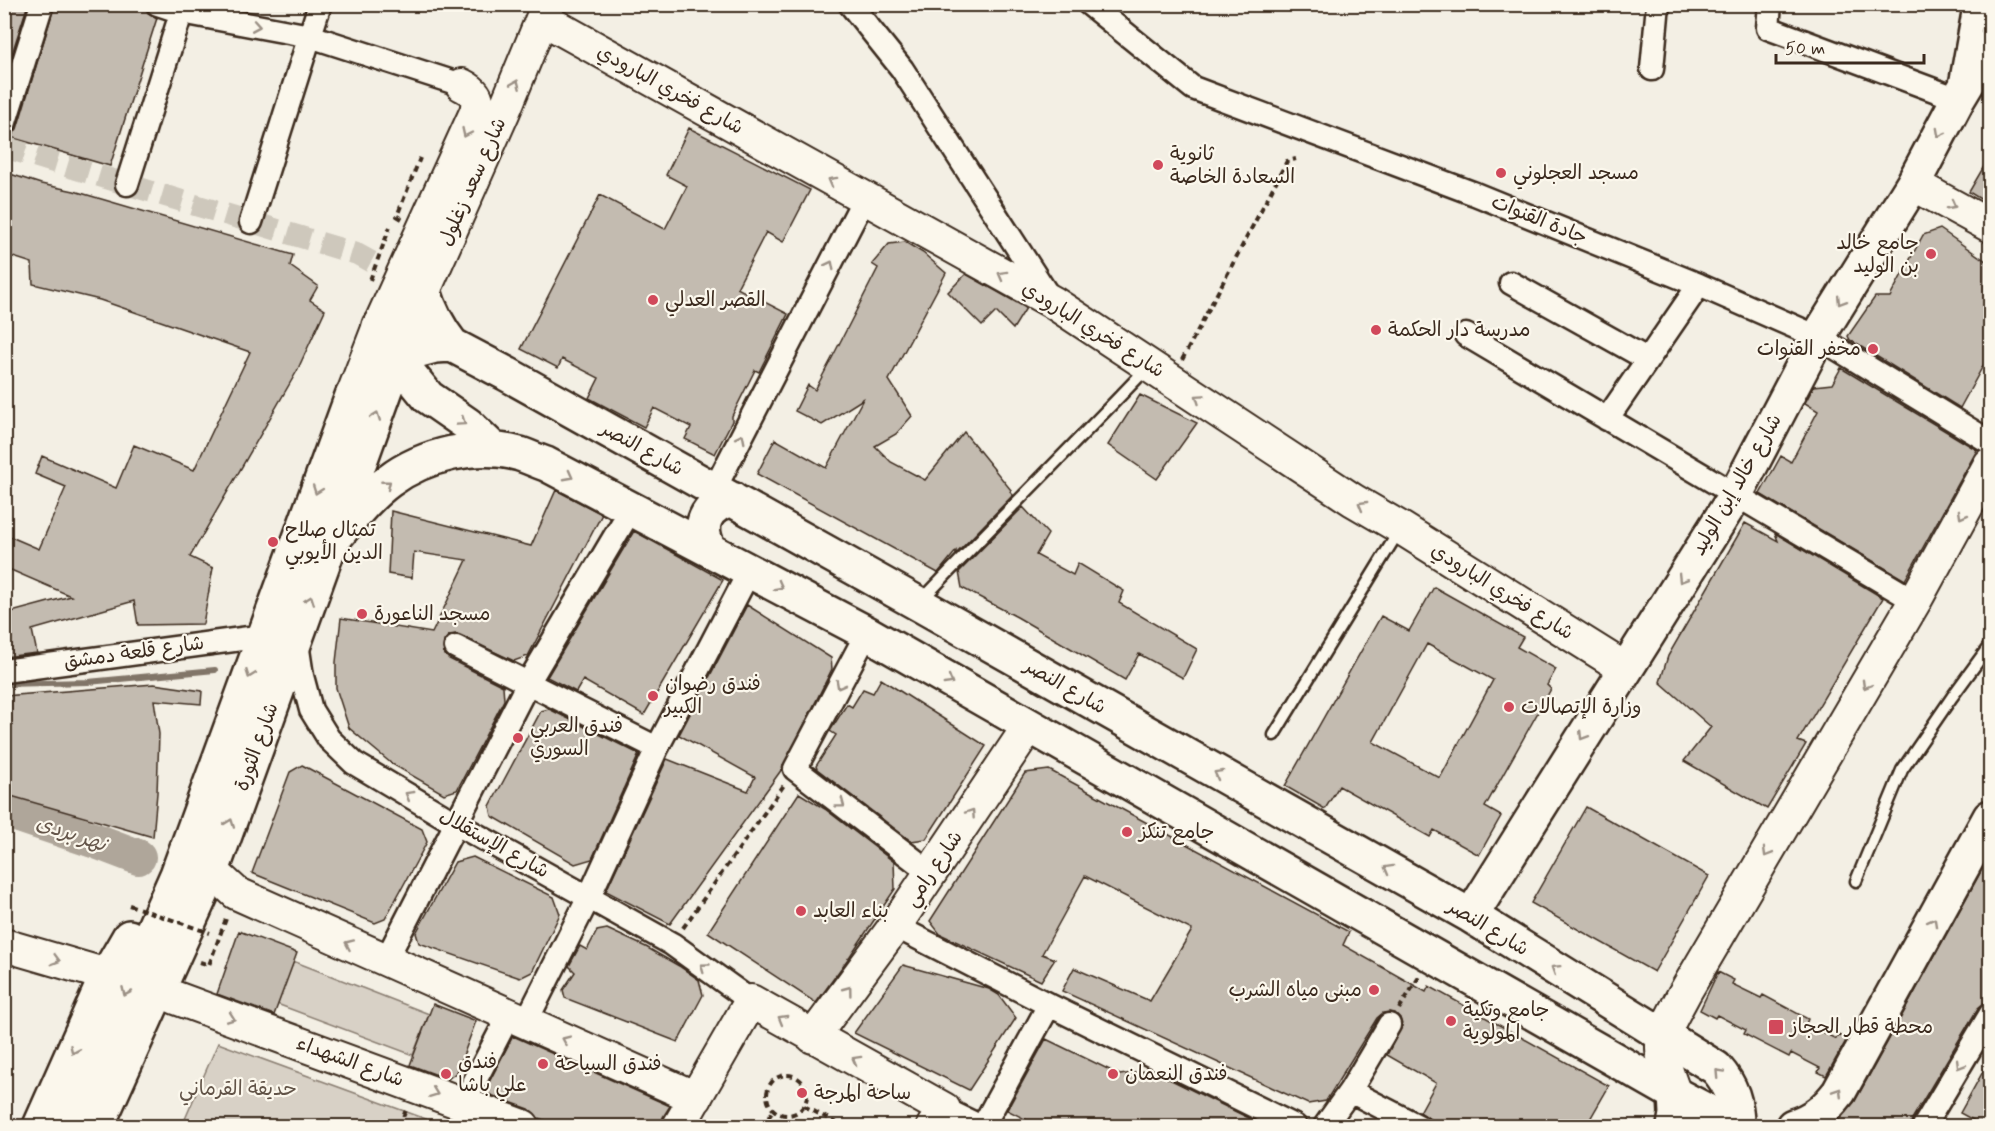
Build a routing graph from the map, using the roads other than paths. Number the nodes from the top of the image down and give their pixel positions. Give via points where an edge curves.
1 (42, 4) edge
2 (158, 4) edge
3 (320, 4) edge
4 (850, 4) edge
5 (1089, 4) edge
6 (1658, 4) edge
7 (1770, 4) edge
8 (1975, 4) edge
9 (183, 8) edge
10 (546, 12) edge
11 (310, 36) junction
12 (1988, 54) edge
13 (1652, 69) dead end
14 (462, 85) joint
15 (1958, 99) junction
16 (4, 125) edge
17 (127, 184) dead end
18 (1913, 184) junction
19 (864, 199) junction
20 (251, 222) dead end
21 (1990, 226) edge
22 (1511, 283) dead end
23 (1699, 285) junction
24 (424, 291) junction
25 (1054, 303) junction
26 (379, 326) junction
27 (1466, 335) dead end
28 (1818, 337) junction
29 (452, 345) junction
30 (397, 359) junction
31 (1647, 359) junction
32 (1160, 372) junction
33 (352, 396) junction
34 (428, 397) junction
35 (1607, 419) junction
36 (1990, 442) edge
37 (494, 450) junction
38 (1990, 464) edge
39 (723, 495) junction
40 (1735, 496) junction
41 (631, 509) junction
42 (1401, 528) junction
43 (332, 541) junction
44 (710, 550) junction
45 (750, 570) junction
46 (1915, 601) junction
47 (919, 603) junction
48 (867, 633) junction
49 (264, 636) junction
50 (296, 640) junction
51 (1990, 645) edge
52 (456, 647) dead end
53 (1626, 669) junction
54 (4, 671) edge
55 (528, 683) junction
56 (1029, 726) junction
57 (1274, 735) dead end
58 (657, 748) junction
59 (1990, 817) edge
60 (455, 823) junction
61 (931, 873) junction
62 (177, 875) junction
63 (1856, 881) dead end
64 (208, 883) junction
65 (589, 897) junction
66 (1471, 916) junction
67 (895, 926) junction
68 (4, 945) edge
69 (386, 960) junction
70 (108, 975) junction
71 (1599, 996) junction
72 (176, 998) junction
73 (751, 1001) junction
74 (1049, 1005) junction
75 (1990, 1015) edge
76 (517, 1018) junction
77 (1389, 1025) road end
78 (1573, 1035) junction
79 (1662, 1035) junction
80 (813, 1037) junction
81 (1350, 1091) junction
82 (1675, 1095) junction
83 (696, 1098) junction
84 (477, 1114) edge
85 (939, 1118) edge
86 (40, 1126) edge
87 (66, 1126) edge
88 (97, 1126) edge
89 (120, 1126) edge
90 (523, 1126) edge
91 (679, 1126) edge
92 (981, 1126) edge
93 (1294, 1126) edge
94 (1325, 1126) edge
95 (1418, 1126) edge
96 (1674, 1126) edge
97 (1737, 1126) edge
98 (1793, 1126) edge
99 (1924, 1126) edge

1 - 16 street
2 - 9 street
3 - 11 street
4 - 25 street via 902,69
5 - 23 street, جادة القنوات via 1192,88 1475,194
6 - 13 street
7 - 15 street via 1767,28
8 - 15 street
9 -> 11 street
9 - 17 street
19 -> 10 main road, شارع فخري البارودي
24 -> 10 main road, شارع سعد زغلول
11 - 14 street
11 - 20 street
12 - 15 main road, شارع خالد إبن الوليد
14 -> 26 main road via 477,97 476,112
15 -> 18 main road, شارع خالد إبن الوليد
18 -> 21 main road
18 -> 28 main road, شارع خالد إبن الوليد
25 -> 19 main road, شارع فخري البارودي
39 -> 19 street
22 - 31 street
23 - 28 street, جادة القنوات
23 - 31 street
24 - 29 main road via 429,310
24 - 30 main road, شارع سعد زغلول
25 - 32 main road, شارع فخري البارودي
26 - 30 main road
26 - 33 main road
27 - 35 street
28 - 36 street, جادة القنوات
28 - 40 main road, شارع خالد إبن الوليد
29 - 30 main road via 435,346
29 - 34 main road via 437,352 428,365 424,381
29 - 39 main road, شارع النصر
30 - 33 main road
30 - 34 main road
43 -> 30 main road, شارع الثورة
31 - 35 street
42 -> 32 main road, شارع فخري البارودي
32 - 47 lane via 1034,483
33 -> 49 main road, شارع الثورة
34 -> 37 main road via 467,424
35 - 40 street
37 -> 41 main road, شارع النصر via 546,464
43 -> 37 main road, شارع النصر via 389,480 420,463 454,452
38 -> 46 main road
39 - 44 main road via 711,508 702,529
39 - 47 main road, شارع النصر
40 - 46 street
40 -> 53 main road, شارع خالد إبن الوليد
41 - 44 main road, شارع النصر
41 - 55 street
42 - 53 main road, شارع فخري البارودي
42 - 57 lane
50 -> 43 main road, شارع الثورة
44 - 45 main road, شارع النصر
45 -> 48 main road, شارع النصر
45 - 58 street
46 -> 79 main road
66 -> 47 main road, شارع النصر
48 -> 56 main road, شارع النصر
48 -> 61 street via 795,769
49 - 54 street, شارع قلعة دمشق
49 -> 62 main road, شارع الثورة
60 -> 50 street, شارع الإستقلال via 354,763 328,739 311,710
64 -> 50 main road, شارع الثورة
51 - 63 lane via 1902,770
52 - 55 street
53 -> 66 main road, شارع خالد إبن الوليد
55 - 58 street
55 - 60 street
61 -> 56 main road, شارع رامي
56 - 78 main road, شارع النصر
58 - 65 street
98 -> 59 main road via 1808,1122 1828,1107 1839,1092
60 - 65 street, شارع الإستقلال
60 - 69 street
61 - 67 main road, شارع رامي
62 - 70 main road via 149,900
62 -> 87 main road, شارع الثورة
69 -> 64 main road
64 - 72 main road via 202,936
64 - 88 main road, شارع الثورة
73 -> 65 street, شارع الإستقلال via 672,944
65 - 76 street
71 -> 66 main road, شارع النصر
67 - 74 street
80 -> 67 main road, شارع رامي
68 -> 70 main road
69 - 76 main road
70 -> 86 main road
71 - 78 main road via 1597,1015 1584,1030
71 - 79 main road, شارع النصر
72 -> 84 main road, شارع الشهداء
72 - 89 main road
80 -> 73 main road
73 - 83 main road
74 - 92 street
74 - 93 street
75 -> 99 street
83 -> 76 main road
76 - 84 street
77 - 81 street
78 - 82 main road, شارع النصر
79 - 82 main road via 1661,1057
97 -> 79 main road, شارع النصر via 1737,1105 1724,1077
85 -> 80 main road
81 - 94 street
81 - 95 street
82 - 96 main road
82 - 97 main road, شارع النصر
83 - 91 main road
84 - 90 main road, شارع الشهداء
85 - 92 street

